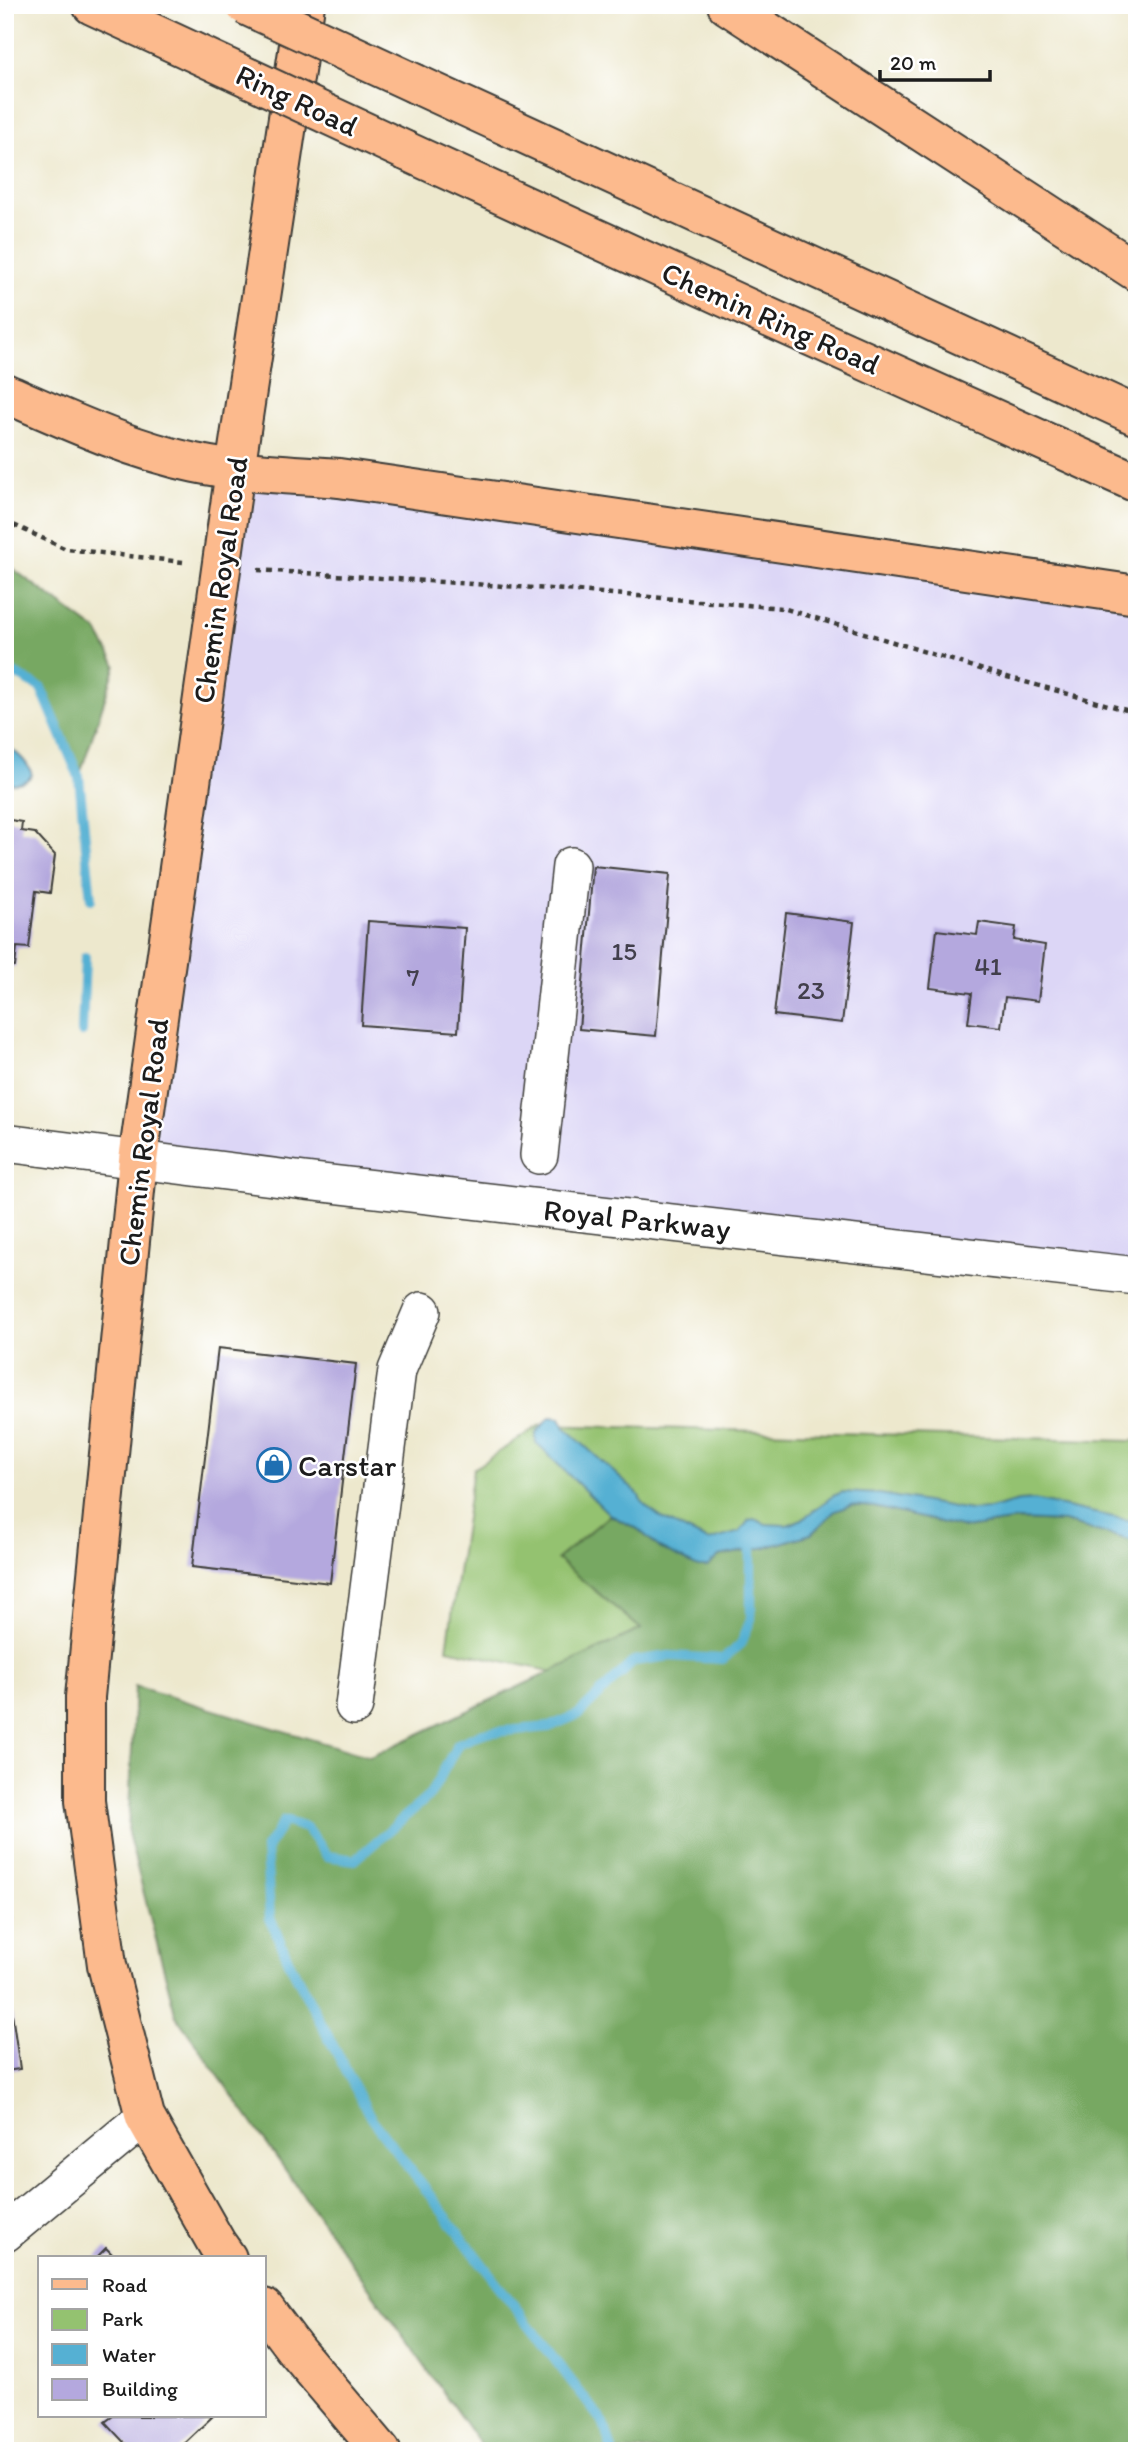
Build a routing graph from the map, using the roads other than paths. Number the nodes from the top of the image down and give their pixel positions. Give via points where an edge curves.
1 (92, 5) edge
2 (245, 5) edge
3 (305, 5) edge
4 (727, 5) edge
5 (406, 151) joint
6 (1137, 272) edge
7 (5, 393) edge
8 (1137, 416) edge
9 (235, 470) junction
10 (1137, 483) edge
11 (1137, 595) edge
12 (571, 866) dead end
13 (5, 1143) edge
14 (539, 1155) dead end
15 (138, 1160) junction
16 (1137, 1276) edge
17 (422, 1311) dead end
18 (354, 1706) dead end
19 (145, 2117) junction
20 (5, 2233) edge
21 (226, 2256) edge
22 (266, 2311) edge
23 (381, 2451) edge

1 - 5 main road, Ring Road, bridge
2 - 8 main road, Chemin Ring Road, bridge
3 - 9 main road, Chemin Royal Road
4 - 6 main road
5 - 10 main road, Chemin Ring Road
7 - 9 main road via 142,449
9 - 11 main road via 339,478
9 - 15 main road, Chemin Royal Road
12 - 14 street
13 - 15 street, Royal Parkway
15 - 16 street, Royal Parkway
15 - 19 main road, Chemin Royal Road via 85,1697 85,1788 107,1965
17 - 18 street via 397,1370
19 - 20 street
19 - 21 main road, Chemin Royal Road
22 - 23 main road

